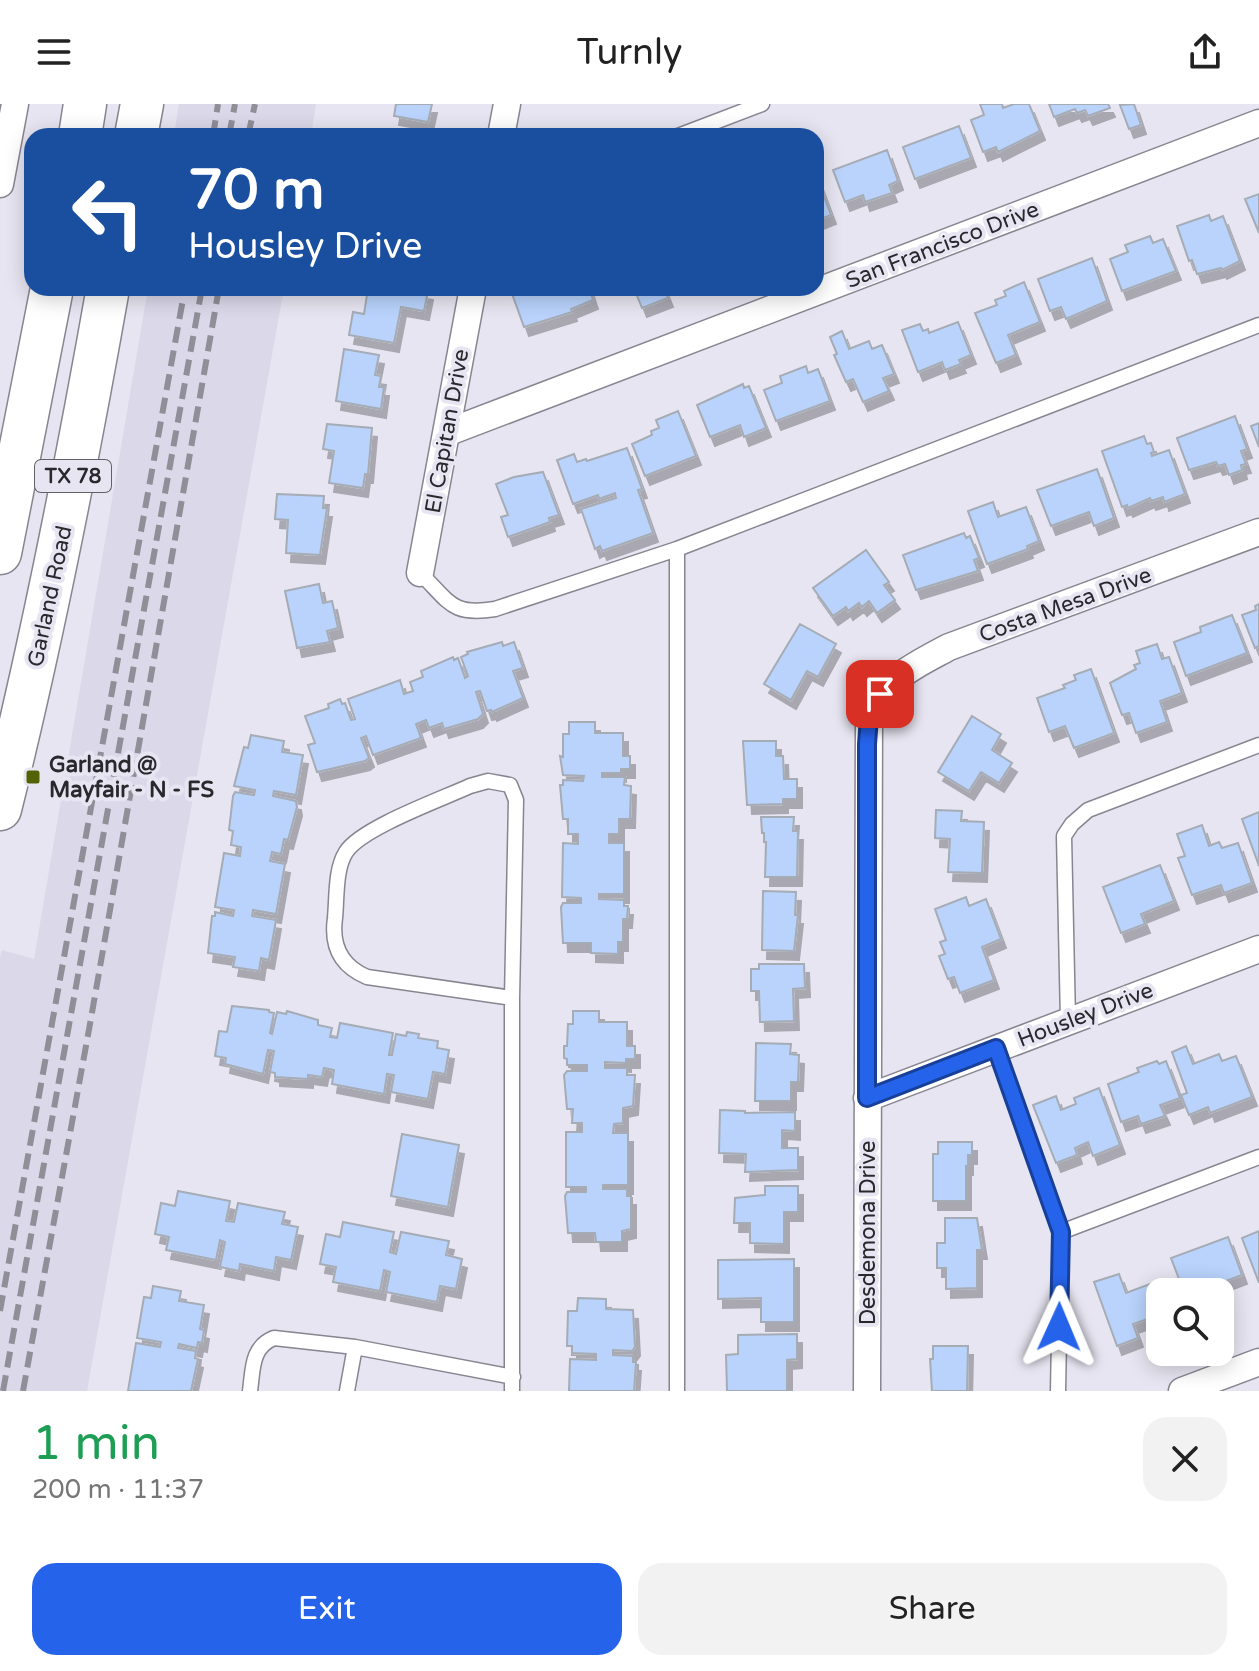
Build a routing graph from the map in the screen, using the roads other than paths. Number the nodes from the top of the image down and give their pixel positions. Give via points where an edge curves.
1 (15, 104) edge
2 (85, 104) edge
3 (142, 104) edge
4 (507, 104) edge
5 (762, 104) edge
6 (1259, 123) edge
7 (81, 128) edge
8 (138, 128) edge
9 (502, 128) edge
10 (699, 128) edge
11 (0, 184) edge
12 (824, 289) edge
13 (51, 296) edge
14 (107, 296) edge
15 (472, 296) edge
16 (805, 296) edge
17 (1259, 325) edge
18 (32, 400) junction
19 (86, 411) junction
20 (446, 433) junction
21 (1259, 532) edge
22 (677, 549) junction
23 (0, 553) edge
24 (420, 573) joint
25 (880, 694) joint
26 (1259, 745) edge
27 (0, 809) edge
28 (1259, 949) edge
29 (512, 998) junction
30 (1068, 1021) junction
31 (996, 1048) junction
32 (867, 1098) junction
33 (1259, 1157) edge
34 (1061, 1232) junction
35 (355, 1347) junction
36 (1259, 1362) edge
37 (512, 1384) edge
38 (250, 1391) edge
39 (347, 1391) edge
40 (677, 1391) edge
41 (867, 1391) edge
42 (1058, 1391) edge
43 (1182, 1391) edge

1 - 11 street
2 - 7 main road
3 - 8 main road
4 - 9 street
5 - 10 lane
6 - 12 street, San Francisco Drive
13 - 18 main road, TX 78
14 - 19 main road, Garland Road / TX 78
15 - 20 street, El Capitan Drive
16 - 20 street, San Francisco Drive
17 - 22 lane
18 - 19 main road
18 - 23 main road, TX 78
19 - 27 main road, Garland Road / TX 78
20 - 24 street, El Capitan Drive
21 - 25 street, Costa Mesa Drive via 949,647 907,669
22 - 24 lane via 476,612 458,610
22 - 40 lane
25 - 32 street, Desdemona Drive via 869,717 867,744
26 - 30 lane via 1088,810 1072,824 1064,836
28 - 30 street, Housley Drive
29 - 29 lane via 516,800 510,785 496,781 470,786 355,841 341,862 333,929 343,961 367,977
29 - 37 lane
30 - 31 street, Housley Drive
31 - 32 street, Housley Drive
31 - 34 lane
32 - 41 street, Desdemona Drive
33 - 34 lane
34 - 42 lane
35 - 37 lane
35 - 38 lane via 274,1338 255,1358
35 - 39 lane
36 - 43 street

